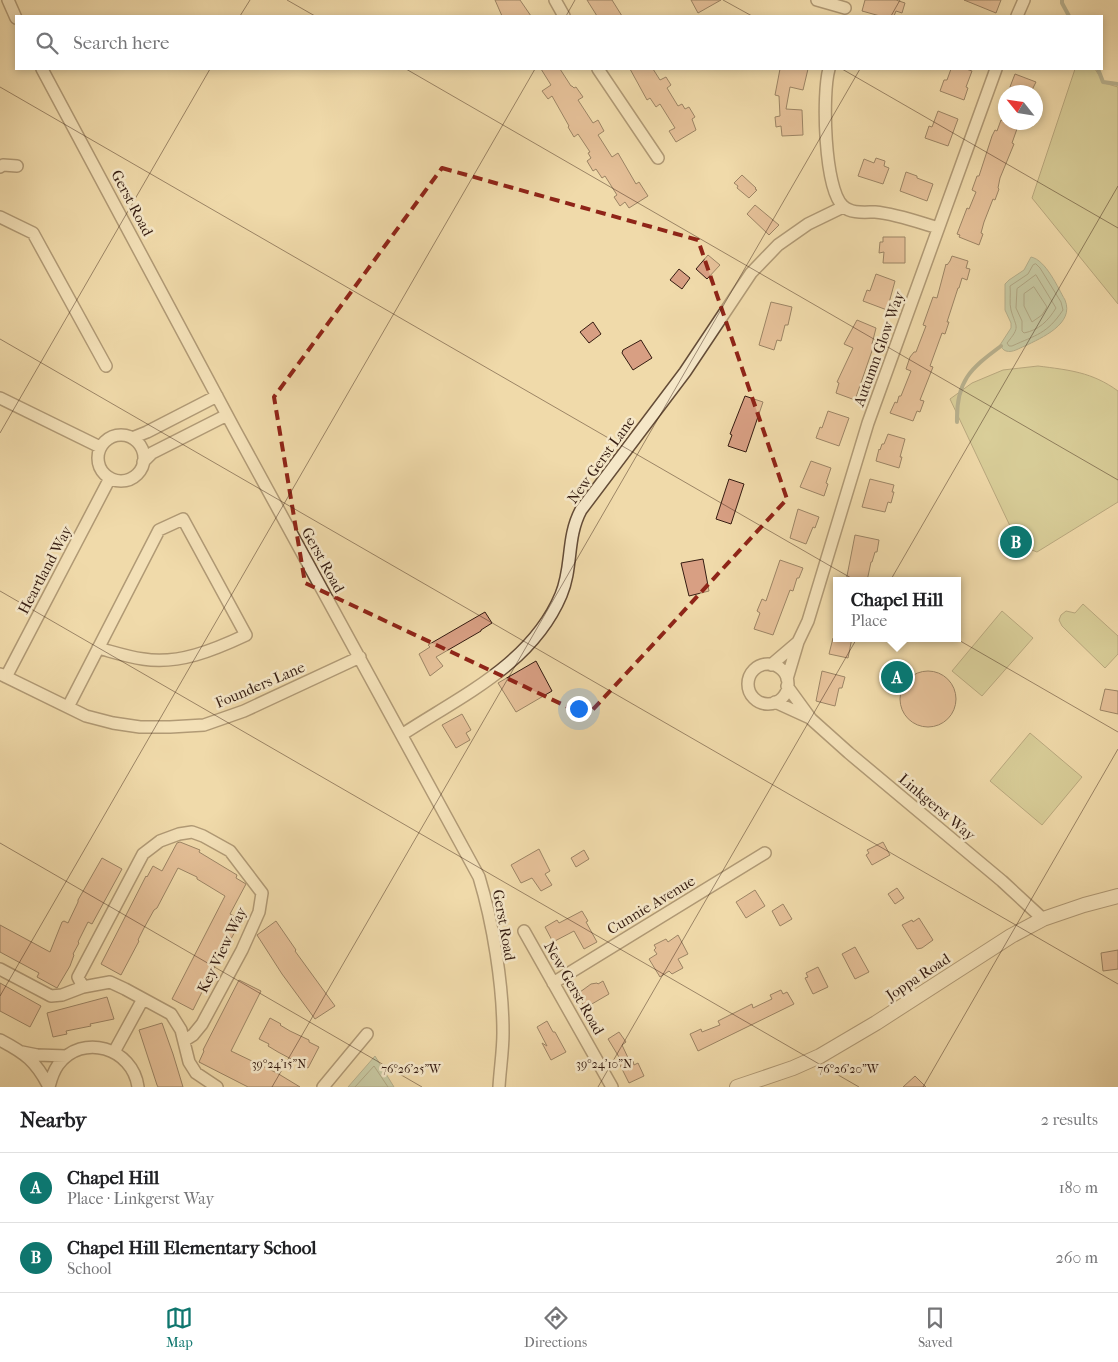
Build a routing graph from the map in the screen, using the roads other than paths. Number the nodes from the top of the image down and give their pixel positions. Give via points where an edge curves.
1 (8, 0) edge
2 (555, 0) edge
3 (817, 0) edge
4 (1024, 0) edge
5 (845, 8) edge
6 (563, 15) edge
7 (1017, 15) edge
8 (15, 16) edge
9 (43, 70) edge
10 (599, 70) edge
11 (829, 70) edge
12 (996, 70) edge
13 (658, 158) dead end
14 (17, 166) dead end
15 (0, 167) edge
16 (843, 207) junction
17 (0, 217) edge
18 (938, 228) junction
19 (106, 366) dead end
20 (217, 396) junction
21 (0, 398) edge
22 (227, 415) junction
23 (132, 438) junction
24 (100, 447) junction
25 (143, 462) junction
26 (110, 478) junction
27 (798, 642) junction
28 (98, 648) junction
29 (360, 657) junction
30 (771, 665) junction
31 (3, 675) edge
32 (787, 682) junction
33 (775, 702) junction
34 (68, 707) junction
35 (812, 719) junction
36 (403, 734) junction
37 (765, 853) dead end
38 (1118, 896) edge
39 (1043, 920) junction
40 (524, 931) dead end
41 (0, 968) edge
42 (553, 983) junction
43 (83, 987) junction
44 (143, 999) junction
45 (367, 1034) dead end
46 (0, 1040) edge
47 (184, 1040) junction
48 (22, 1052) junction
49 (114, 1052) junction
50 (67, 1056) junction
51 (49, 1087) edge
52 (138, 1087) edge
53 (217, 1087) edge
54 (323, 1087) edge
55 (499, 1087) edge
56 (612, 1087) edge
57 (737, 1087) edge

1 - 8 street
2 - 6 street
3 - 5 street
4 - 7 street
9 - 20 street, Gerst Road
10 - 13 street
11 - 16 street via 824,107 830,176
12 - 18 street, Autumn Glow Way
14 - 15 street
16 - 18 street via 857,212 900,216
16 - 36 street, New Gerst Lane via 808,224 778,245 752,274 685,372 581,510 572,533 569,568 561,596 528,645 497,674
17 - 19 street via 33,233
18 - 27 street, Autumn Glow Way via 865,433 808,621
20 - 22 street, Gerst Road
20 - 23 street
21 - 24 street
22 - 25 street via 152,454
22 - 29 street, Gerst Road
23 - 24 street via 125,435 110,437
23 - 25 street via 142,448
24 - 26 street via 98,463
25 - 26 street via 136,475 129,479
26 - 31 street, Heartland Way
27 - 30 street, Autumn Glow Way
27 - 32 street, Autumn Glow Way
28 - 28 street via 159,530 183,519 246,635 216,649 171,661 144,660
28 - 34 street
29 - 34 street, Founders Lane via 244,711 204,725 140,727 104,721
29 - 36 street, Gerst Road
30 - 32 street via 781,669
30 - 33 street via 765,664 754,670 748,687 758,701
31 - 34 street, Founders Lane
32 - 33 street via 783,696
32 - 35 street, Linkgerst Way
33 - 35 street, Linkgerst Way
35 - 39 street, Linkgerst Way via 1002,881
36 - 55 street, Gerst Road via 479,877 487,903 503,1030
37 - 42 street, Cunnie Avenue
38 - 39 street, Joppa Road
39 - 57 street, Joppa Road via 820,1056
40 - 42 street, New Gerst Road
41 - 43 street via 51,996
42 - 56 street, New Gerst Road
43 - 44 street via 110,982
43 - 47 street, Key View Way via 78,977 143,854 160,841 179,834 192,832 203,836 230,851 262,892 259,912 242,950 202,1024
44 - 47 street via 171,1014
44 - 49 street
45 - 54 street
46 - 48 street
47 - 53 street via 189,1062 196,1073
48 - 50 street
48 - 51 street via 36,1065
49 - 50 street via 90,1047
49 - 52 street via 134,1071
50 - 51 street via 58,1065

